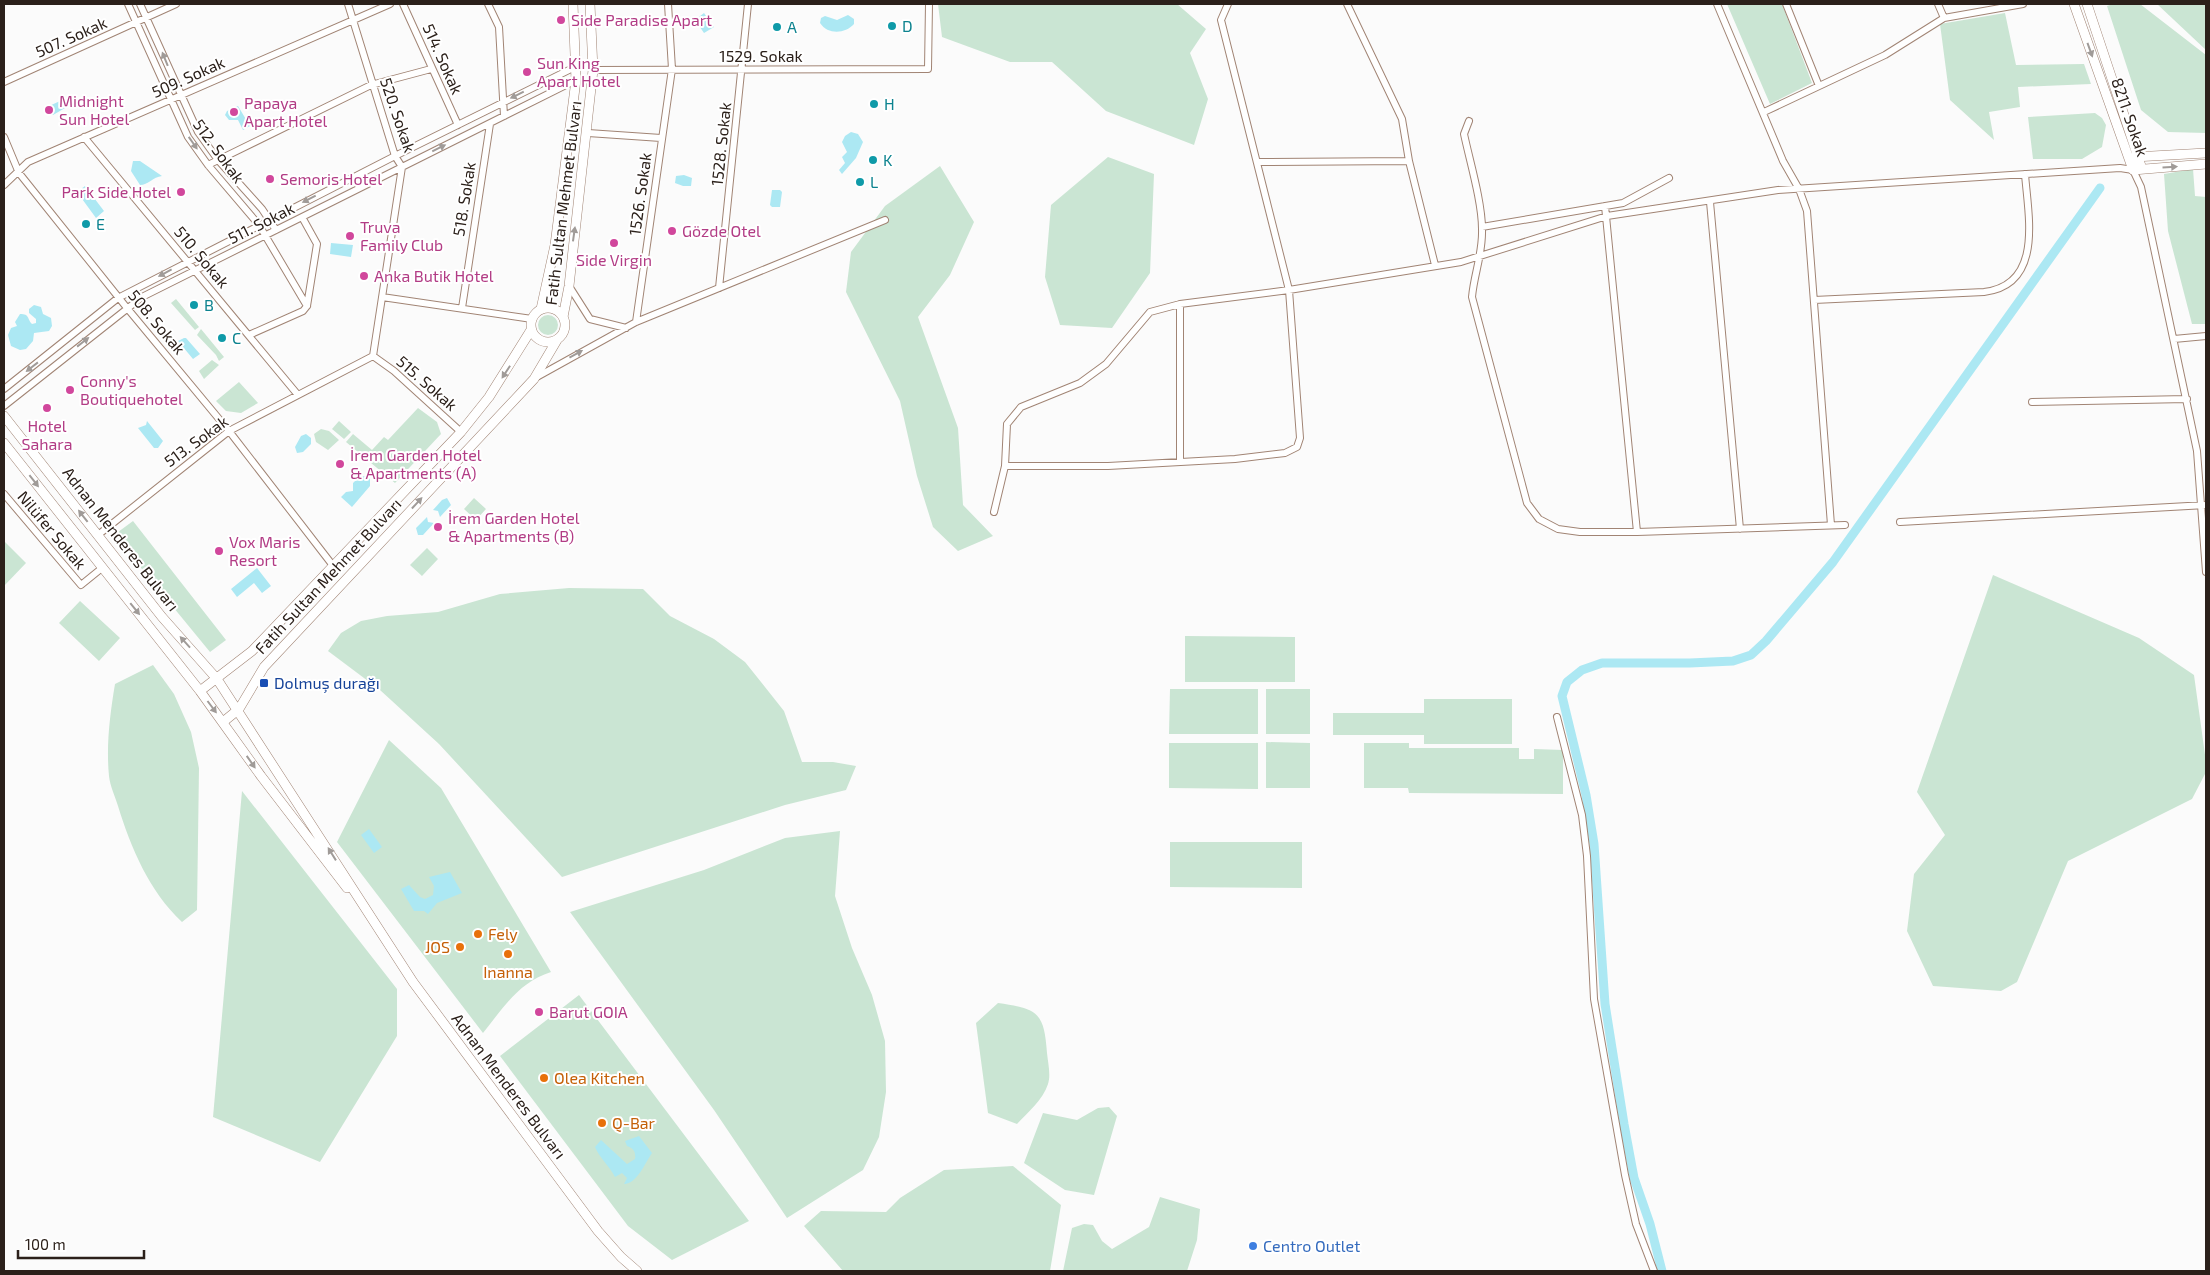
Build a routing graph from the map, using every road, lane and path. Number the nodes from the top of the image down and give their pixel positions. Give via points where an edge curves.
1 (128, 4) edge
2 (140, 4) edge
3 (176, 4) edge
4 (348, 4) edge
5 (390, 4) edge
6 (403, 4) edge
7 (488, 4) edge
8 (573, 4) edge
9 (590, 4) edge
10 (668, 4) edge
11 (748, 4) edge
12 (928, 4) edge
13 (1228, 4) edge
14 (1347, 4) edge
15 (1717, 4) edge
16 (1786, 4) edge
17 (1938, 4) edge
18 (2022, 4) edge
19 (2074, 4) edge
20 (2087, 4) edge
21 (146, 17) junction
22 (1944, 18) junction
23 (353, 19) junction
24 (137, 22) junction
25 (577, 66) junction
26 (431, 68) junction
27 (672, 69) junction
28 (593, 70) junction
29 (742, 70) junction
30 (576, 80) junction
31 (4, 82) edge
32 (372, 85) junction
33 (1819, 86) junction
34 (180, 95) junction
35 (171, 99) junction
36 (502, 103) junction
37 (1764, 112) junction
38 (504, 116) junction
39 (1469, 121) dead end
40 (490, 124) junction
41 (458, 125) junction
42 (588, 133) junction
43 (4, 137) edge
44 (84, 137) junction
45 (661, 138) junction
46 (2206, 153) edge
47 (395, 156) junction
48 (2138, 156) junction
49 (2127, 157) junction
50 (218, 160) junction
51 (1409, 160) junction
52 (1258, 162) junction
53 (2206, 164) edge
54 (208, 165) junction
55 (402, 167) junction
56 (2120, 168) junction
57 (2137, 170) junction
58 (19, 173) junction
59 (2025, 174) junction
60 (1669, 178) dead end
61 (4, 185) edge
62 (1799, 188) junction
63 (1710, 202) junction
64 (1605, 206) junction
65 (1606, 216) junction
66 (302, 217) junction
67 (270, 219) junction
68 (885, 220) dead end
69 (259, 225) junction
70 (1482, 227) junction
71 (276, 230) junction
72 (265, 236) junction
73 (1481, 255) junction
74 (187, 262) junction
75 (1435, 265) junction
76 (195, 271) junction
77 (569, 286) junction
78 (719, 288) junction
79 (1289, 290) junction
80 (382, 297) junction
81 (118, 298) junction
82 (1814, 300) junction
83 (1180, 304) junction
84 (307, 306) junction
85 (127, 308) junction
86 (462, 308) junction
87 (541, 309) junction
88 (563, 317) junction
89 (532, 319) junction
90 (636, 322) junction
91 (626, 328) junction
92 (531, 330) junction
93 (249, 335) junction
94 (2206, 336) edge
95 (2174, 339) junction
96 (558, 340) junction
97 (373, 356) junction
98 (534, 379) junction
99 (4, 389) edge
100 (298, 395) junction
101 (2187, 399) junction
102 (2032, 402) dead end
103 (4, 406) edge
104 (4, 416) edge
105 (229, 431) junction
106 (461, 432) junction
107 (4, 443) edge
108 (1180, 462) junction
109 (1005, 466) junction
110 (4, 494) edge
111 (2204, 505) edge
112 (994, 512) dead end
113 (1900, 522) dead end
114 (1830, 525) junction
115 (1844, 525) dead end
116 (1740, 529) junction
117 (1637, 532) junction
118 (98, 535) junction
119 (334, 566) junction
120 (102, 568) junction
121 (2206, 572) edge
122 (217, 679) junction
123 (200, 691) junction
124 (239, 709) junction
125 (1557, 717) dead end
126 (223, 722) junction
127 (366, 911) junction
128 (637, 1271) edge
129 (1654, 1271) edge

1 - 24 street, 512. Sokak
2 - 21 street, 512. Sokak
3 - 21 street, 507. Sokak
4 - 23 street, 520. Sokak
5 - 23 street, 509. Sokak
6 - 26 street, 514. Sokak
7 - 36 street via 498,27
8 - 25 main road, Fatih Sultan Mehmet Bulvarı
9 - 28 main road, Fatih Sultan Mehmet Bulvarı
10 - 27 street, 1526. Sokak
11 - 29 street, 1528. Sokak
12 - 29 street, 1529. Sokak via 928,68
13 - 52 street via 1221,20
14 - 51 street via 1402,119
15 - 37 street
16 - 33 street
17 - 22 street
18 - 22 street
19 -> 49 main road, 8211. Sokak
20 - 48 main road
21 - 24 street, 507. Sokak
34 -> 21 street, 512. Sokak
22 - 33 street via 1884,55
23 - 32 street, 520. Sokak
23 - 34 street, 509. Sokak
24 - 31 street, 507. Sokak
24 - 35 street, 512. Sokak
25 - 30 main road, Fatih Sultan Mehmet Bulvarı
25 -> 36 street, 511. Sokak
26 - 32 street
26 - 41 street, 514. Sokak
27 - 28 street, 1529. Sokak
27 - 29 street, 1529. Sokak
27 - 45 street, 1526. Sokak
28 - 42 main road, Fatih Sultan Mehmet Bulvarı
29 - 78 street, 1528. Sokak
30 - 38 street, 511. Sokak
30 - 87 main road, Fatih Sultan Mehmet Bulvarı via 555,245
32 - 47 street, 520. Sokak
32 - 50 street
33 - 37 street
34 - 35 street, 509. Sokak
34 - 50 street, 512. Sokak via 198,132
35 - 44 street, 509. Sokak
35 -> 54 street, 512. Sokak via 188,137
36 - 38 street
36 - 41 street, 511. Sokak
37 - 62 street via 1783,161
38 - 40 street, 511. Sokak
39 - 70 street via 1464,134
55 -> 40 street, 511. Sokak
40 - 86 street, 518. Sokak
41 - 47 street, 511. Sokak
42 - 45 street
77 -> 42 main road, Fatih Sultan Mehmet Bulvarı
43 - 58 street, 508. Sokak
44 - 58 street, 509. Sokak via 28,162
44 - 74 street, 510. Sokak
45 - 90 street, 1526. Sokak
46 - 48 main road
47 - 55 street, 520. Sokak
47 -> 67 street, 511. Sokak
48 - 49 main road
48 - 57 main road
49 - 56 street
49 - 57 main road, 8211. Sokak
50 - 54 street
50 - 67 street, 512. Sokak
51 - 52 street
51 - 75 street
52 - 79 street
57 -> 53 main road, 8211. Sokak
54 - 69 street, 512. Sokak
55 - 66 street, 511. Sokak
55 - 80 street, 520. Sokak
56 - 57 street
56 - 59 street
57 - 95 street
58 - 61 street, 509. Sokak
58 - 81 street, 508. Sokak
59 - 62 street
59 - 82 street via 2029,247 2025,262 2006,285 1984,292
60 - 64 street via 1623,203
62 - 63 street
62 - 82 street via 1807,211
63 - 65 street
63 - 116 street
64 - 65 street
64 - 70 street
65 - 73 street
65 - 117 street
66 - 71 street, 511. Sokak
66 - 84 street via 316,244
67 - 69 street, 511. Sokak
67 - 71 street, 512. Sokak
68 - 78 street
69 - 72 street, 512. Sokak
69 - 74 street, 511. Sokak
70 - 73 street
71 - 72 street, 511. Sokak
72 - 76 street, 511. Sokak
72 - 84 street, 512. Sokak
73 - 75 street via 1461,262
73 - 117 street via 1472,297 1527,503 1539,519 1558,529
74 - 76 street, 510. Sokak
74 -> 81 street, 511. Sokak
75 - 79 street
76 - 85 street, 511. Sokak
76 - 93 street, 510. Sokak
77 - 88 main road, Fatih Sultan Mehmet Bulvarı
77 - 91 street via 590,319
78 - 90 street
79 - 83 street
79 - 108 street via 1300,438 1297,447 1264,457
80 - 86 street
80 - 97 street, 520. Sokak
81 - 85 street, 508. Sokak
81 -> 99 street, 511. Sokak
82 - 114 street
83 - 108 street
83 - 109 street via 1150,312 1106,364 1080,382 1021,407 1007,424
84 - 93 street via 303,311
103 -> 85 street, 511. Sokak
85 - 105 street, 508. Sokak
86 - 89 street
87 - 88 main road, Fatih Sultan Mehmet Bulvarı via 551,308
87 - 89 main road, Fatih Sultan Mehmet Bulvarı
88 - 96 main road, Fatih Sultan Mehmet Bulvarı via 565,330
89 - 92 main road, Fatih Sultan Mehmet Bulvarı
90 - 91 street
98 -> 91 street
92 - 96 main road via 542,342
92 -> 106 main road, Fatih Sultan Mehmet Bulvarı via 490,397
93 - 100 street, 510. Sokak
94 - 95 street
95 - 101 street
96 - 98 main road, Fatih Sultan Mehmet Bulvarı
97 - 100 street, 513. Sokak
97 - 106 street, 515. Sokak
124 -> 98 main road, Fatih Sultan Mehmet Bulvarı via 264,666
100 - 105 street, 513. Sokak
101 - 102 street
101 - 111 street
118 -> 104 main road, Adnan Menderes Bulvarı
105 - 118 street, 513. Sokak
105 - 119 street, 508. Sokak
106 - 119 main road, Fatih Sultan Mehmet Bulvarı
107 -> 120 main road, Adnan Menderes Bulvarı
108 - 109 street
109 - 112 street
110 - 120 street, Nilüfer Sokak via 81,585
111 - 113 street
111 - 121 street
114 - 115 street
114 - 116 street
116 - 117 street
122 -> 118 main road, Adnan Menderes Bulvarı via 162,618
119 - 122 main road, Fatih Sultan Mehmet Bulvarı via 252,651
120 -> 123 main road, Adnan Menderes Bulvarı
122 - 123 main road, Fatih Sultan Mehmet Bulvarı
122 - 124 main road, Adnan Menderes Bulvarı
123 -> 126 main road, Adnan Menderes Bulvarı
124 - 126 main road, Fatih Sultan Mehmet Bulvarı
127 -> 124 main road, Adnan Menderes Bulvarı
125 - 129 street via 1582,815 1595,1009 1636,1224
126 -> 127 main road, Adnan Menderes Bulvarı
127 - 128 main road, Adnan Menderes Bulvarı via 421,992 592,1224

